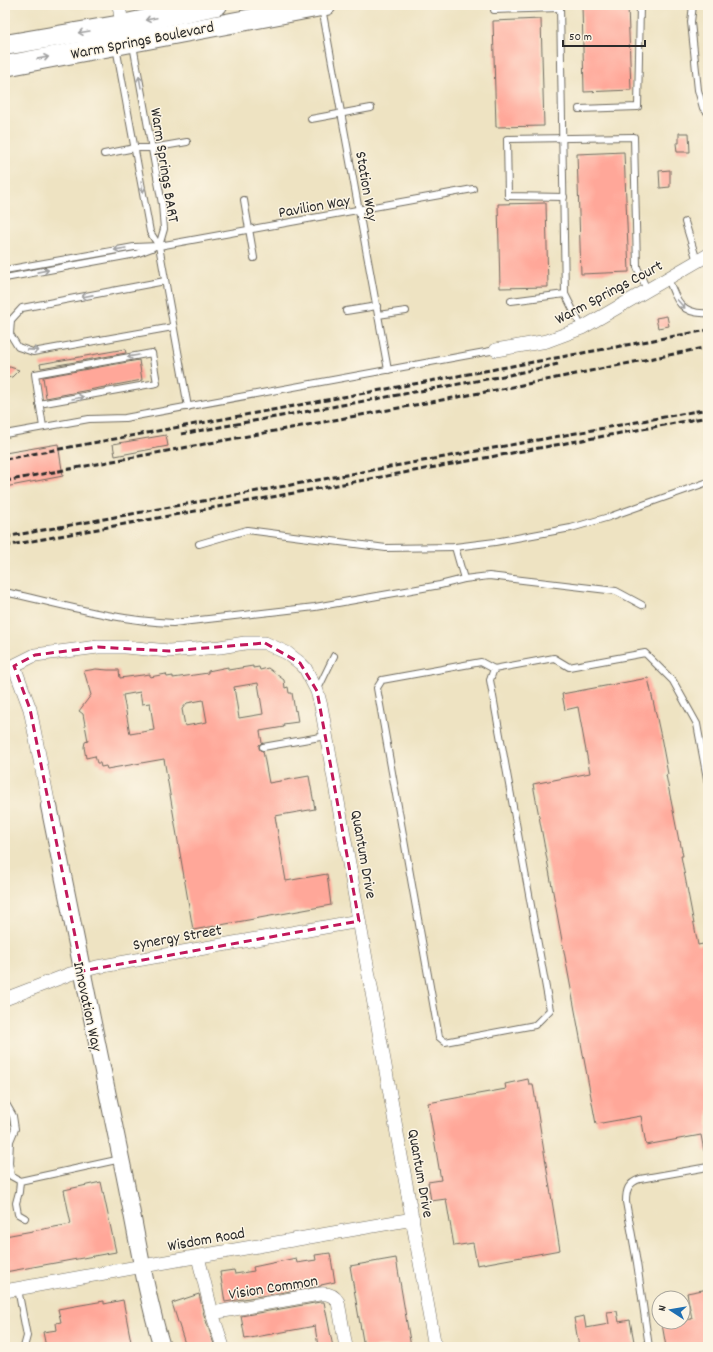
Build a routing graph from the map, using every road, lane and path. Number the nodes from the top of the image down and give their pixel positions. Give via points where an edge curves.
1 (119, 5) edge
2 (217, 5) edge
3 (324, 5) edge
4 (640, 5) edge
5 (694, 5) edge
6 (560, 7) edge
7 (494, 10) dead end
8 (123, 35) junction
9 (5, 45) edge
10 (5, 66) edge
11 (371, 108) dead end
12 (579, 109) dead end
13 (341, 113) junction
14 (708, 113) edge
15 (311, 119) dead end
16 (563, 138) junction
17 (187, 142) dead end
18 (135, 148) junction
19 (152, 148) junction
20 (104, 154) dead end
21 (474, 188) dead end
22 (564, 196) junction
23 (244, 200) dead end
24 (359, 210) junction
25 (685, 222) dead end
26 (249, 230) junction
27 (159, 246) junction
28 (254, 258) dead end
29 (703, 258) edge
30 (5, 270) edge
31 (5, 278) edge
32 (668, 278) junction
33 (165, 281) junction
34 (647, 290) junction
35 (565, 294) junction
36 (511, 301) dead end
37 (377, 306) junction
38 (346, 311) dead end
39 (406, 311) dead end
40 (708, 313) edge
41 (378, 315) junction
42 (173, 327) junction
43 (582, 328) junction
44 (496, 350) joint
45 (388, 370) junction
46 (39, 404) junction
47 (188, 407) junction
48 (42, 427) junction
49 (5, 434) edge
50 (708, 482) edge
51 (199, 544) dead end
52 (455, 547) junction
53 (464, 579) junction
54 (5, 592) edge
55 (642, 605) dead end
56 (334, 656) dead end
57 (9, 668) edge
58 (494, 669) junction
59 (317, 691) junction
60 (326, 736) junction
61 (263, 747) dead end
62 (708, 784) edge
63 (50, 806) joint
64 (359, 921) junction
65 (82, 971) junction
66 (5, 999) edge
67 (5, 1102) edge
68 (121, 1159) junction
69 (708, 1167) edge
70 (20, 1181) junction
71 (25, 1218) dead end
72 (412, 1219) junction
73 (198, 1256) junction
74 (143, 1266) junction
75 (12, 1290) edge
76 (212, 1313) junction
77 (24, 1347) edge
78 (162, 1347) edge
79 (223, 1347) edge
80 (346, 1347) edge
81 (435, 1347) edge
82 (649, 1347) edge

1 - 8 street
2 -> 8 main road, Warm Springs Boulevard
3 - 8 main road, Warm Springs Boulevard
3 - 13 lane, Station Way
4 - 12 lane via 638,107
5 - 14 lane via 691,22 698,90 703,108
6 - 7 lane
6 - 16 lane
8 -> 9 main road, Warm Springs Boulevard
10 -> 8 main road, Warm Springs Boulevard
8 - 18 lane, Warm Springs BART
19 -> 8 lane, Warm Springs BART
11 - 13 lane
13 - 15 lane
13 - 24 lane, Station Way
16 - 22 lane
16 - 22 lane via 507,139 508,196
16 - 34 lane via 634,137 637,267
17 - 19 lane
18 - 19 lane
18 - 20 lane
18 -> 27 lane, Warm Springs BART via 150,232
19 - 27 lane, Warm Springs BART via 164,223
21 - 24 lane, Pavilion Way
22 - 35 lane
23 - 26 lane
24 - 26 lane, Pavilion Way
24 - 37 lane, Station Way
25 - 29 lane
26 - 27 lane, Pavilion Way
26 - 28 lane
27 -> 30 lane, Pavilion Way via 134,247
31 -> 27 lane, Pavilion Way via 136,254
27 - 33 lane
29 - 32 street, Warm Springs Court
32 - 34 street, Warm Springs Court
32 -> 40 lane via 675,298 685,309 696,314
33 - 42 lane
33 -> 42 lane via 22,308 11,320 10,334 18,347 33,352
34 - 43 street, Warm Springs Court
35 - 36 lane
35 - 43 lane
37 - 38 lane
37 - 41 lane, Station Way
39 - 41 lane
41 - 45 lane, Station Way
42 - 47 lane
43 - 44 street, Warm Springs Court via 547,340
44 - 45 lane
45 - 47 lane
46 -> 46 lane via 157,383 152,353 36,374
46 - 48 lane
47 - 48 lane via 125,418 89,419
48 - 49 lane
50 - 52 lane via 571,528
51 - 52 lane via 247,530 386,548
52 - 53 lane
53 - 54 lane via 315,607 173,623 127,618
53 - 55 lane via 489,576 616,591
56 - 59 lane
57 - 59 street, Quantum Drive via 35,655 98,647 169,651 265,643 287,653 300,663
57 - 63 street, Innovation Way via 30,709
58 - 58 lane via 490,680 550,1010 535,1025 445,1042 439,1037 377,688 382,680 481,662
58 - 62 lane via 554,658 569,667 645,653 673,680 697,724
59 - 60 street, Quantum Drive
60 - 61 lane
60 - 64 street, Quantum Drive
63 - 65 street, Innovation Way
64 - 65 street, Synergy Street
64 - 72 street, Quantum Drive
65 - 66 street, Synergy Street
65 - 68 street, Innovation Way
67 - 70 lane via 13,1116 15,1129 10,1141 11,1176
68 - 70 lane
68 - 74 street, Innovation Way
69 - 82 lane via 640,1180 631,1183 626,1193
70 - 71 lane via 16,1203 18,1214
72 - 73 street, Wisdom Road
72 - 81 street, Quantum Drive
73 - 74 street, Wisdom Road
73 - 76 street
74 - 75 street, Wisdom Road
74 - 78 street, Innovation Way
75 - 77 lane via 27,1336
76 - 79 street
76 - 80 street, Vision Common via 328,1294 338,1302

